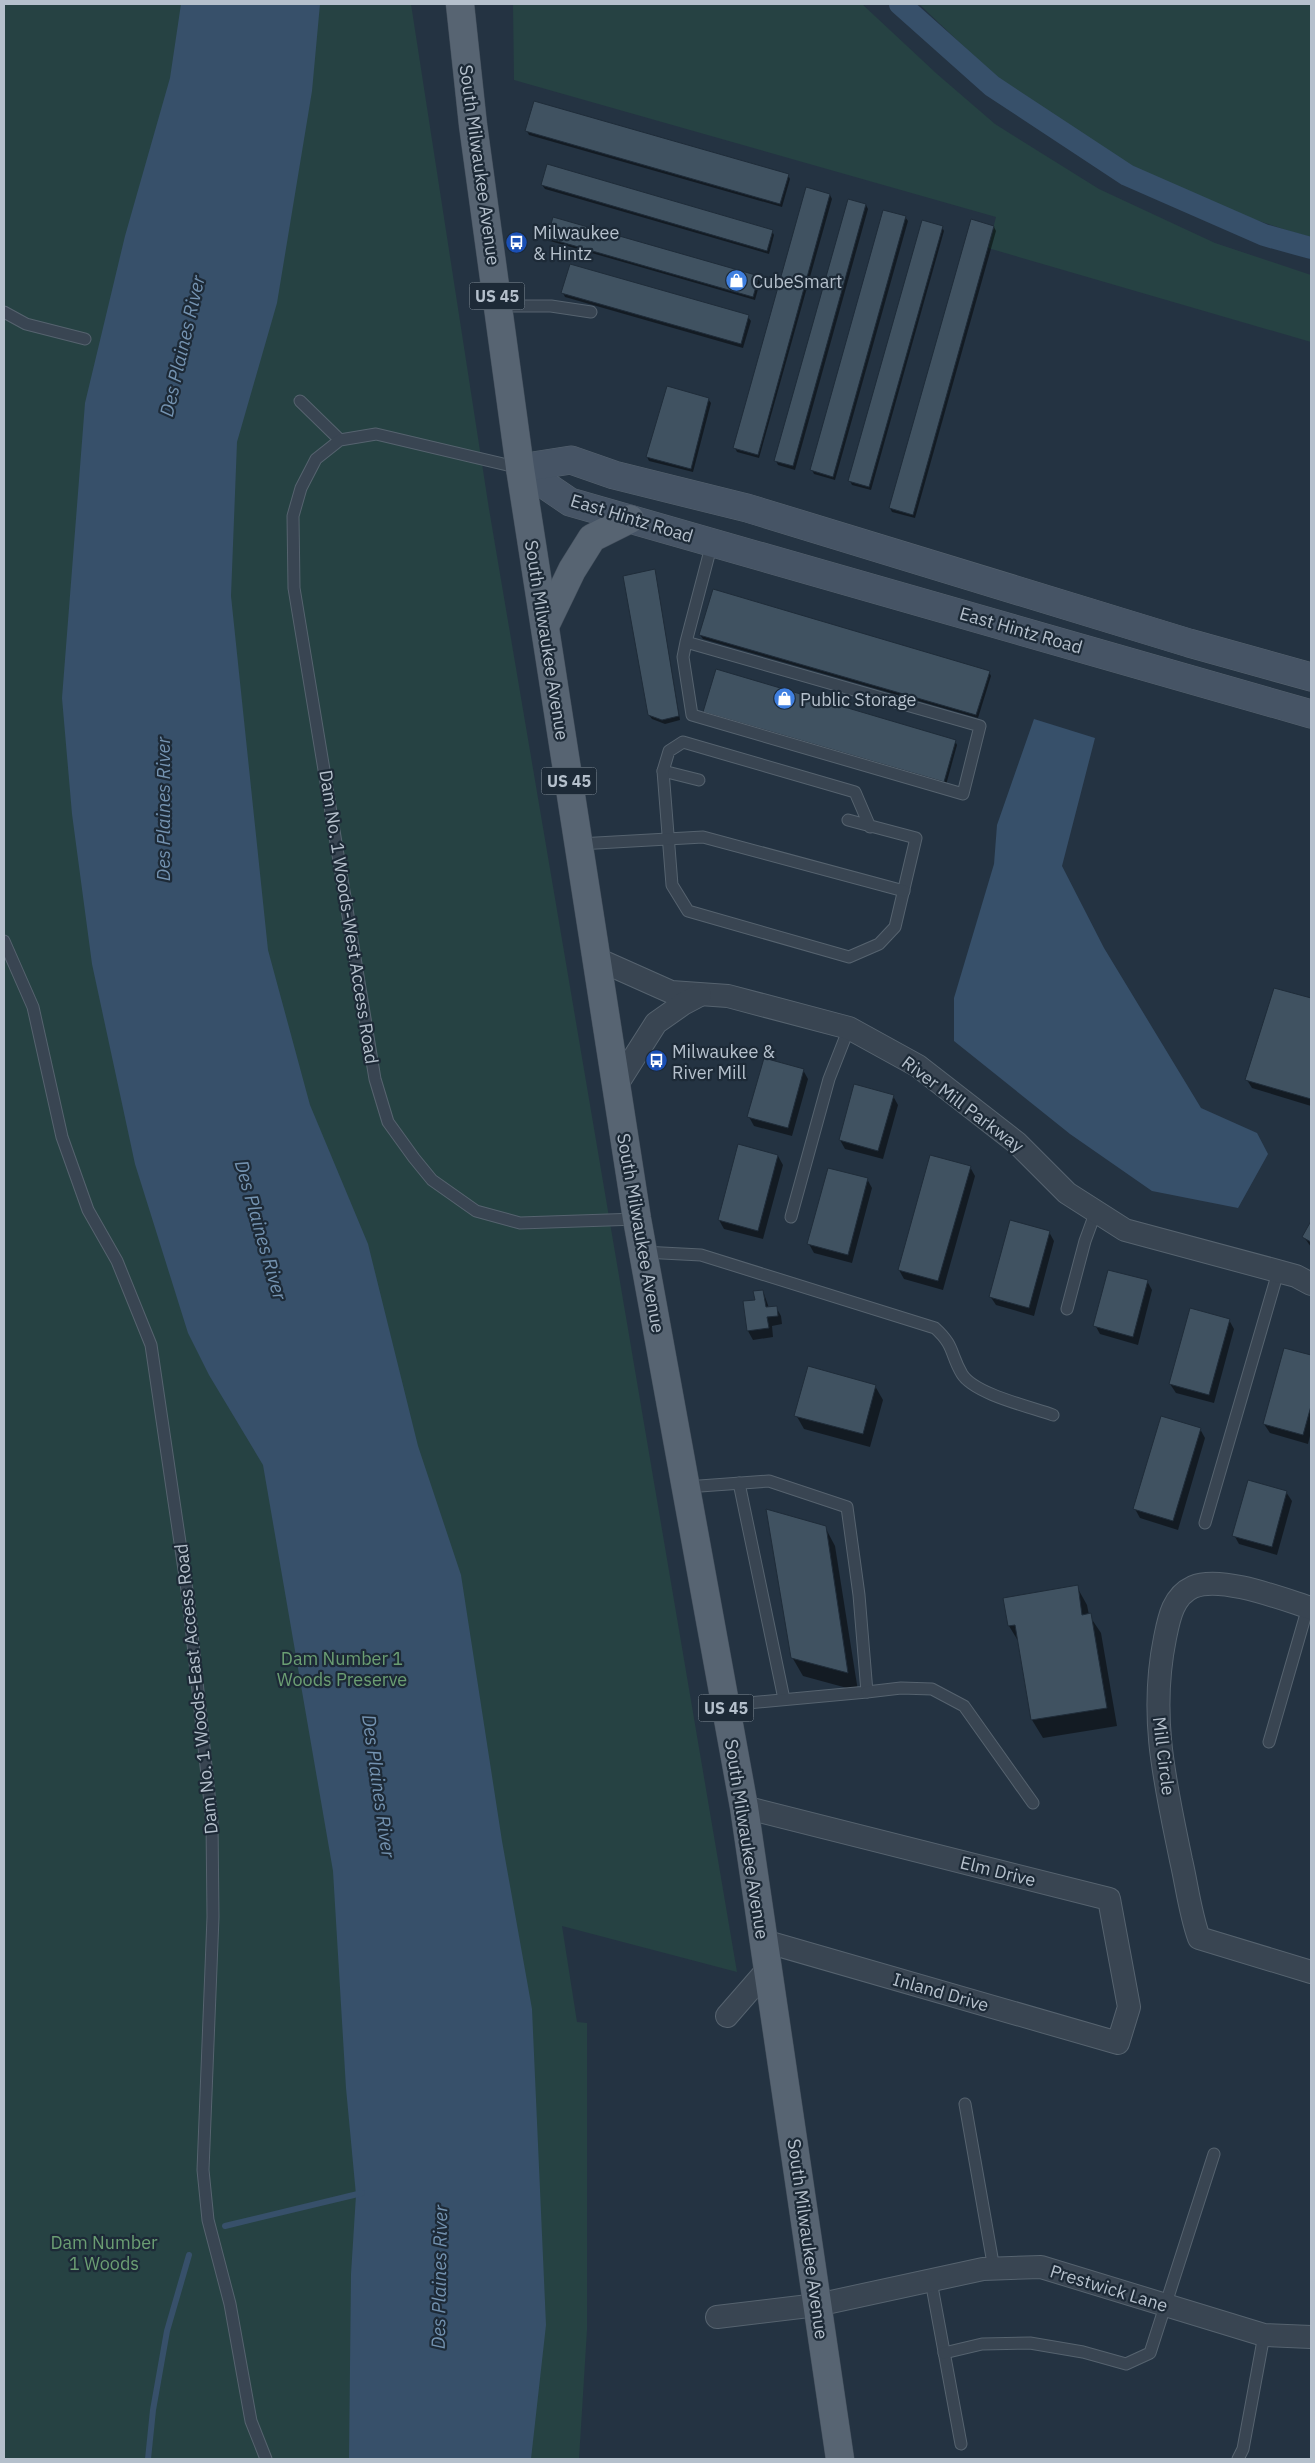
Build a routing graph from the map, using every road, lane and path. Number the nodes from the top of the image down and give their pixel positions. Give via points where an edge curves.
1 (460, 4) edge
2 (499, 306) junction
3 (4, 312) edge
4 (591, 312) dead end
5 (85, 339) dead end
6 (300, 401) dead end
7 (340, 440) junction
8 (520, 468) junction
9 (630, 519) junction
10 (712, 542) junction
11 (545, 626) junction
12 (686, 642) junction
13 (1311, 677) edge
14 (1311, 714) edge
15 (663, 771) junction
16 (700, 780) dead end
17 (848, 820) dead end
18 (870, 827) junction
19 (668, 838) junction
20 (579, 844) junction
21 (904, 891) junction
22 (4, 941) edge
23 (597, 959) junction
24 (700, 995) junction
25 (849, 1028) junction
26 (616, 1086) junction
27 (1096, 1211) junction
28 (791, 1217) dead end
29 (637, 1219) junction
30 (643, 1252) junction
31 (1278, 1272) junction
32 (1311, 1284) edge
33 (1067, 1309) dead end
34 (1053, 1415) dead end
35 (739, 1483) junction
36 (686, 1488) junction
37 (1205, 1523) dead end
38 (1310, 1607) edge
39 (867, 1692) junction
40 (784, 1699) junction
41 (725, 1705) junction
42 (1269, 1742) dead end
43 (1033, 1804) dead end
44 (744, 1807) junction
45 (764, 1941) junction
46 (768, 1969) junction
47 (1311, 1972) edge
48 (727, 2016) dead end
49 (1118, 2043) joint
50 (965, 2104) dead end
51 (1214, 2154) dead end
52 (994, 2269) junction
53 (931, 2281) junction
54 (1167, 2305) junction
55 (818, 2306) junction
56 (717, 2317) dead end
57 (1264, 2335) junction
58 (1311, 2338) edge
59 (944, 2353) junction
60 (961, 2444) dead end
61 (266, 2459) edge
62 (840, 2459) edge
63 (1238, 2459) edge

1 - 2 main road, South Milwaukee Avenue / US 45 via 473,125
2 - 4 lane via 551,306
2 - 8 main road, South Milwaukee Avenue / US 45
3 - 5 lane via 26,324
6 - 7 lane
7 - 8 lane, Dam No. 1 Woods-West Access Road via 376,434
7 - 29 lane, Dam No. 1 Woods-West Access Road via 316,459 301,488 293,516 294,588 376,1079 388,1122 432,1180 476,1210 520,1223
8 - 9 main road, East Hintz Road via 570,502
8 - 11 main road, South Milwaukee Avenue / US 45
8 - 13 main road, East Hintz Road via 571,460 614,475 747,508
9 - 10 main road, East Hintz Road
9 - 11 main road via 592,538 572,570
10 - 12 lane
10 - 14 main road, East Hintz Road
11 - 20 main road, South Milwaukee Avenue / US 45
12 - 12 lane via 683,657 692,715 963,794 980,726
15 - 16 lane
15 - 18 lane via 669,751 683,742 855,792
15 - 19 lane
17 - 18 lane
18 - 21 lane via 916,838
19 - 20 lane
19 - 21 lane via 703,837
19 - 21 lane via 672,884 688,911 849,956 879,944 895,926
20 - 23 main road, South Milwaukee Avenue / US 45
22 - 61 lane, Dam No. 1 Woods-East Access Road via 33,1007 62,1137 85,1201 117,1261 152,1345 188,1597 212,1822 213,1917 203,2170 208,2220 230,2304 251,2421
23 - 24 street, River Mill Parkway via 671,992
23 - 26 main road, South Milwaukee Avenue / US 45
24 - 25 street, River Mill Parkway via 728,996
24 - 26 street via 656,1022
25 - 27 street, River Mill Parkway via 918,1066 1017,1143 1067,1193
25 - 28 lane via 829,1079
26 - 29 main road, South Milwaukee Avenue / US 45
27 - 31 street, River Mill Parkway via 1125,1230
27 - 33 lane
29 - 30 main road, South Milwaukee Avenue / US 45
30 - 34 lane via 701,1255 935,1328 948,1340 963,1376 978,1389
30 - 36 main road, South Milwaukee Avenue / US 45
31 - 32 street, River Mill Parkway
31 - 37 lane
35 - 36 lane
35 - 39 lane via 768,1481 847,1507
35 - 40 lane
36 - 41 main road, South Milwaukee Avenue / US 45
38 - 42 lane
38 - 47 street, Mill Circle via 1229,1585 1205,1584 1192,1588 1177,1600 1168,1621 1157,1698 1161,1761 1199,1938
39 - 40 lane
39 - 43 lane via 932,1688 964,1706
40 - 41 lane
41 - 44 main road, South Milwaukee Avenue / US 45
44 - 45 main road, South Milwaukee Avenue / US 45
44 - 49 street, Elm Drive via 1109,1899 1129,2007
45 - 46 main road, South Milwaukee Avenue / US 45
45 - 49 street, Inland Drive
46 - 48 street
46 - 55 main road, South Milwaukee Avenue / US 45
50 - 52 lane
51 - 54 lane
52 - 53 street, Prestwick Lane
52 - 54 street, Prestwick Lane via 1041,2267
53 - 55 street, Prestwick Lane
53 - 59 lane
54 - 57 street, Prestwick Lane
54 - 59 lane via 1150,2353 1126,2364 1084,2352 1030,2343 982,2344
55 - 56 street, Prestwick Lane
55 - 62 main road, South Milwaukee Avenue / US 45
57 - 58 street, Prestwick Lane
57 - 63 lane via 1243,2449
59 - 60 lane

